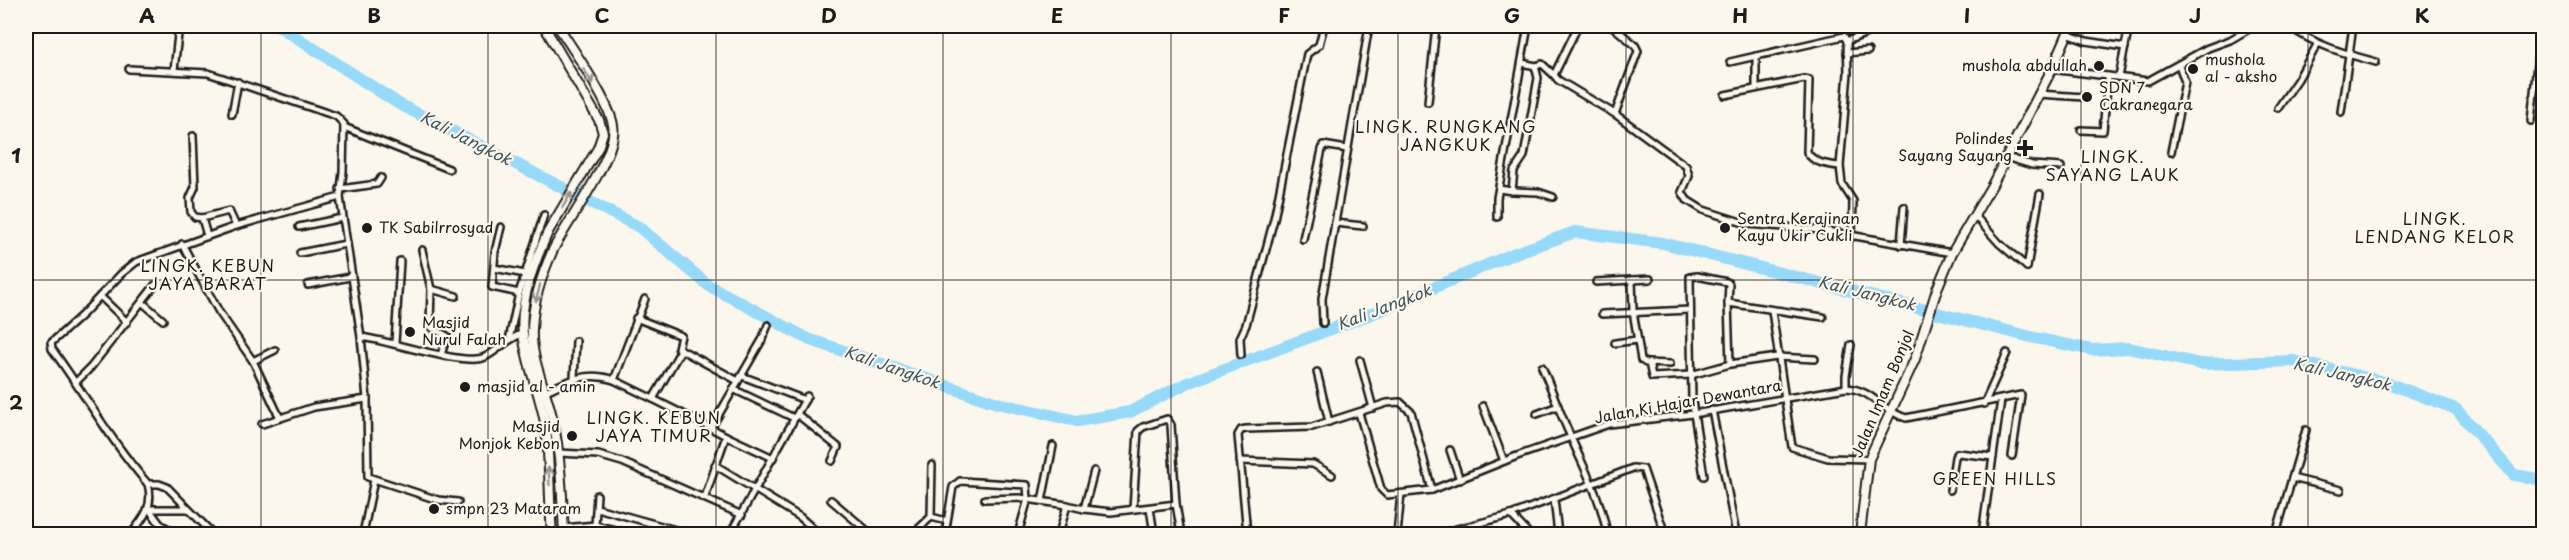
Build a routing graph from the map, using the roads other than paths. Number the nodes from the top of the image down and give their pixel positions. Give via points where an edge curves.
1 (179, 26) edge
2 (544, 26) edge
3 (558, 26) edge
4 (1324, 26) edge
5 (1369, 26) edge
6 (1436, 26) edge
7 (1528, 26) edge
8 (1578, 26) edge
9 (1612, 26) edge
10 (1884, 26) edge
11 (2129, 26) edge
12 (2254, 26) edge
13 (2289, 26) edge
14 (2353, 26) edge
15 (2541, 26) edge
16 (2068, 28) edge
17 (1846, 41) junction
18 (2318, 43) junction
19 (2125, 47) junction
20 (1868, 51) dead end
21 (1847, 53) junction
22 (2348, 55) junction
23 (1756, 56) junction
24 (1730, 62) dead end
25 (2376, 62) dead end
26 (1522, 63) junction
27 (2179, 65) junction
28 (1535, 66) junction
29 (129, 69) dead end
30 (2051, 69) junction
31 (174, 70) junction
32 (2108, 76) junction
33 (1556, 77) junction
34 (2120, 77) junction
35 (238, 82) junction
36 (1756, 88) junction
37 (2038, 94) junction
38 (1725, 95) dead end
39 (2084, 97) dead end
40 (1428, 102) dead end
41 (2278, 108) dead end
42 (2341, 112) dead end
43 (232, 114) dead end
44 (1616, 114) junction
45 (2531, 121) dead end
46 (344, 127) junction
47 (2081, 130) dead end
48 (193, 136) dead end
49 (1347, 149) junction
50 (2171, 152) dead end
51 (2006, 157) junction
52 (1840, 166) junction
53 (2061, 167) dead end
54 (449, 170) dead end
55 (381, 177) dead end
56 (340, 189) junction
57 (1499, 189) junction
58 (1512, 191) junction
59 (2040, 194) dead end
60 (1553, 197) dead end
61 (340, 198) junction
62 (1904, 207) dead end
63 (544, 215) dead end
64 (1976, 216) junction
65 (1497, 217) dead end
66 (202, 218) junction
67 (342, 218) junction
68 (1335, 223) junction
69 (236, 226) junction
70 (1363, 226) dead end
71 (299, 227) dead end
72 (501, 227) dead end
73 (207, 236) junction
74 (1852, 237) junction
75 (1303, 239) dead end
76 (182, 244) junction
77 (346, 244) junction
78 (1902, 245) junction
79 (422, 250) dead end
80 (300, 253) dead end
81 (1952, 254) junction
82 (400, 261) dead end
83 (494, 268) junction
84 (525, 274) junction
85 (350, 278) junction
86 (1650, 279) dead end
87 (1632, 280) junction
88 (1596, 282) dead end
89 (155, 285) dead end
90 (308, 285) dead end
91 (431, 290) junction
92 (519, 293) junction
93 (100, 296) junction
94 (456, 296) dead end
95 (645, 299) dead end
96 (143, 303) junction
97 (1728, 303) junction
98 (1690, 310) junction
99 (1772, 310) junction
100 (1633, 311) junction
101 (1602, 314) dead end
102 (1823, 317) dead end
103 (636, 318) junction
104 (163, 320) dead end
105 (127, 322) junction
106 (1323, 323) dead end
107 (768, 325) dead end
108 (532, 332) junction
109 (523, 333) junction
110 (361, 337) junction
111 (509, 340) junction
112 (1637, 340) junction
113 (576, 341) dead end
114 (395, 343) junction
115 (1615, 343) dead end
116 (1851, 345) dead end
117 (275, 350) dead end
118 (681, 350) junction
119 (2007, 352) dead end
120 (441, 355) junction
121 (1241, 355) dead end
122 (1777, 357) junction
123 (1815, 359) dead end
124 (1360, 360) dead end
125 (253, 361) junction
126 (1649, 363) junction
127 (1670, 364) dead end
128 (1730, 364) junction
129 (1542, 367) dead end
130 (1317, 372) dead end
131 (1691, 375) junction
132 (574, 378) junction
133 (740, 378) junction
134 (614, 380) junction
135 (76, 382) junction
136 (1846, 388) junction
137 (734, 389) junction
138 (546, 392) junction
139 (1784, 398) junction
140 (368, 399) junction
141 (653, 399) junction
142 (2001, 400) junction
143 (1984, 404) junction
144 (1483, 406) dead end
145 (1558, 406) junction
146 (1373, 408) junction
147 (1712, 410) junction
148 (1891, 411) junction
149 (1359, 413) junction
150 (1537, 414) dead end
151 (1694, 414) junction
152 (795, 416) junction
153 (280, 418) junction
154 (1329, 422) junction
155 (262, 424) dead end
156 (711, 428) junction
157 (2306, 430) dead end
158 (726, 436) junction
159 (1571, 437) junction
160 (1053, 446) dead end
161 (1450, 450) dead end
162 (559, 453) junction
163 (2012, 456) dead end
164 (1993, 457) junction
165 (773, 458) junction
166 (1869, 459) junction
167 (832, 461) dead end
168 (1240, 461) junction
169 (1504, 461) junction
170 (715, 465) junction
171 (932, 465) dead end
172 (1094, 471) dead end
173 (1332, 475) dead end
174 (1704, 476) dead end
175 (2292, 478) junction
176 (374, 480) junction
177 (1460, 480) junction
178 (147, 484) junction
179 (1594, 485) junction
180 (757, 489) junction
181 (1432, 490) junction
182 (1950, 490) dead end
183 (2341, 490) dead end
184 (1401, 494) junction
185 (597, 495) dead end
186 (705, 497) junction
187 (985, 499) dead end
188 (1029, 499) junction
189 (1554, 499) junction
190 (831, 500) dead end
191 (562, 501) junction
192 (1042, 501) junction
193 (458, 502) dead end
194 (550, 503) junction
195 (1176, 504) junction
196 (1067, 505) junction
197 (597, 508) junction
198 (1150, 508) junction
199 (149, 509) junction
200 (187, 509) junction
201 (1084, 509) junction
202 (1132, 509) junction
203 (742, 515) junction
204 (1511, 515) junction
205 (931, 517) junction
206 (947, 521) junction
207 (596, 525) junction
208 (564, 531) edge
209 (628, 533) dead end
210 (131, 534) edge
211 (178, 534) edge
212 (213, 534) edge
213 (363, 534) edge
214 (552, 534) edge
215 (690, 534) edge
216 (730, 534) edge
217 (819, 534) edge
218 (871, 534) edge
219 (913, 534) edge
220 (945, 534) edge
221 (983, 534) edge
222 (993, 534) edge
223 (1018, 534) edge
224 (1059, 534) edge
225 (1154, 534) edge
226 (1181, 534) edge
227 (1247, 534) edge
228 (1397, 534) edge
229 (1437, 534) edge
230 (1528, 534) edge
231 (1558, 534) edge
232 (1607, 534) edge
233 (1665, 534) edge
234 (1736, 534) edge
235 (1860, 534) edge
236 (1982, 534) edge
237 (2276, 534) edge

1 - 31 street
109 -> 2 main road via 529,286 548,232 601,142 602,127 590,102
3 -> 108 main road via 599,94 613,124 613,142 559,239 540,286
4 - 121 street via 1319,45 1307,54 1274,219 1240,338
5 - 49 street
6 - 40 street
7 - 26 street
8 - 33 street
9 - 44 street via 1638,51
10 - 17 street
11 - 19 street
12 - 27 street
13 - 18 street
14 - 22 street
15 - 45 street
16 - 19 street via 2086,41
16 - 30 main road, Jalan Imam Bonjol
17 - 21 street
17 - 23 street via 1844,36
18 - 22 street
18 - 41 street
19 - 34 street
20 - 21 street
21 - 52 street
22 - 25 street
22 - 42 street
23 - 24 street
23 - 36 street
26 - 28 street
26 - 57 street
27 - 34 street via 2148,81
27 - 50 street via 2185,82
28 - 33 street via 1544,65
28 - 58 street via 1538,78 1525,151 1514,171
29 - 31 street
30 - 32 street
30 - 37 main road, Jalan Imam Bonjol
31 - 35 street via 207,73
32 - 34 street
32 - 47 street via 2103,131
33 - 44 street
35 - 43 street
35 - 46 street via 336,116
36 - 38 street
36 - 52 street via 1809,80 1808,154
37 - 39 street
37 - 51 main road, Jalan Imam Bonjol
44 - 74 street via 1686,166 1689,176 1682,195 1703,210 1747,224 1821,230
46 - 54 street
46 - 56 street
48 - 66 street via 195,187 190,198 191,212
49 - 68 street
49 - 75 street via 1323,145
51 - 53 street via 2032,165
51 - 64 main road, Jalan Imam Bonjol
52 - 74 street via 1842,184 1853,201
55 - 56 street via 377,184
56 - 61 street
57 - 58 street
57 - 65 street
58 - 60 street
59 - 64 street via 2027,267
61 - 67 street
61 - 69 street
62 - 78 street
63 - 84 street
64 - 81 main road, Jalan Imam Bonjol
66 - 69 street via 230,211
66 - 73 street
67 - 71 street
67 - 77 street
68 - 70 street
68 - 106 street via 1322,299
69 - 73 street
72 - 83 street
73 - 76 street
74 - 78 street
76 - 93 street via 136,262
76 - 125 street via 219,312
77 - 80 street
77 - 85 street
78 - 81 street
79 - 91 street
81 - 148 main road, Jalan Imam Bonjol
82 - 114 street
83 - 84 street
83 - 92 street via 492,288
84 - 92 street
85 - 90 street
85 - 110 street
86 - 87 street
87 - 88 street
87 - 100 street
89 - 96 street
91 - 94 street
91 - 120 street via 430,325 447,336
92 - 111 street
93 - 105 street
93 - 135 street via 51,343
95 - 103 street
96 - 104 street
96 - 105 street
97 - 98 street via 1729,284 1691,276
97 - 99 street
97 - 128 street
98 - 100 street
98 - 131 street
99 - 102 street
99 - 122 street
100 - 101 street
100 - 112 street
103 - 118 street via 681,336 677,347
103 - 134 street
105 - 135 street
107 - 133 street
108 - 109 street
108 - 138 main road
109 - 111 street
194 -> 109 main road via 543,412
110 - 114 street
110 - 140 street
111 - 120 street via 484,358
112 - 115 street
112 - 126 street via 1641,360
113 - 132 street
114 - 120 street
116 - 136 street
117 - 125 street
118 - 133 street
118 - 141 street
119 - 143 street
122 - 123 street
122 - 128 street
122 - 139 street
124 - 146 street
125 - 153 street
126 - 127 street
126 - 131 street via 1652,376
128 - 131 street
129 - 145 street
130 - 154 street
131 - 151 street
132 - 134 street
132 - 138 street
133 - 137 street
133 - 152 street via 806,398
134 - 141 street
135 - 178 street
136 - 139 street, Jalan Ki Hajar Dewantara
136 - 148 street, Jalan Ki Hajar Dewantara via 1869,394
137 - 152 street
137 - 156 street
138 - 162 main road
139 - 147 street, Jalan Ki Hajar Dewantara
139 - 166 street via 1793,449 1828,458
140 - 153 street via 314,407
140 - 176 street via 368,475
141 - 156 street
142 - 143 street
142 - 163 street via 2021,395
142 - 164 street
143 - 148 street via 1910,418
144 - 169 street
145 - 150 street
145 - 159 street
146 - 149 street
146 - 181 street via 1393,402 1410,410
147 - 151 street, Jalan Ki Hajar Dewantara
147 - 234 street
148 - 166 main road, Jalan Imam Bonjol
149 - 154 street
149 - 184 street, Jalan Ki Hajar Dewantara via 1384,494
151 - 159 street, Jalan Ki Hajar Dewantara via 1609,424
151 - 174 street
152 - 165 street
152 - 167 street via 838,447
153 - 155 street
154 - 168 street via 1304,428 1241,430
156 - 158 street
157 - 175 street
158 - 165 street
158 - 170 street
159 - 169 street, Jalan Ki Hajar Dewantara
159 - 179 street
160 - 192 street
161 - 177 street
162 - 186 street via 608,457
162 - 191 main road
164 - 182 street via 1958,453
164 - 236 street
165 - 180 street
166 - 235 main road, Jalan Imam Bonjol
168 - 173 street via 1313,464
168 - 227 street
169 - 177 street, Jalan Ki Hajar Dewantara
170 - 180 street
170 - 186 street
171 - 205 street
172 - 201 street
175 - 183 street
175 - 237 street
176 - 193 street via 438,500
176 - 213 street
177 - 181 street, Jalan Ki Hajar Dewantara
178 - 199 street
178 - 200 street via 167,488
179 - 189 street
179 - 232 street
179 - 233 street via 1633,468 1642,469
180 - 203 street
180 - 217 street
181 - 184 street, Jalan Ki Hajar Dewantara
184 - 228 street
185 - 197 street
186 - 203 street
187 - 188 street
188 - 192 street
188 - 206 street via 1026,484 957,482
188 - 223 street
189 - 204 street
189 - 231 street
190 - 218 street
191 - 194 main road
191 - 208 main road
192 - 196 street
194 - 214 main road
195 - 198 street
195 - 202 street via 1171,425 1165,419 1138,431
195 - 226 street
196 - 201 street
196 - 224 street
197 - 207 street
197 - 215 street
198 - 202 street
198 - 225 street
199 - 200 street
199 - 210 street
199 - 211 street via 160,524
200 - 212 street
201 - 202 street
203 - 216 street
204 - 229 street
204 - 230 street
205 - 206 street
205 - 219 street
206 - 220 street
207 - 208 street
207 - 209 street
221 - 222 street

